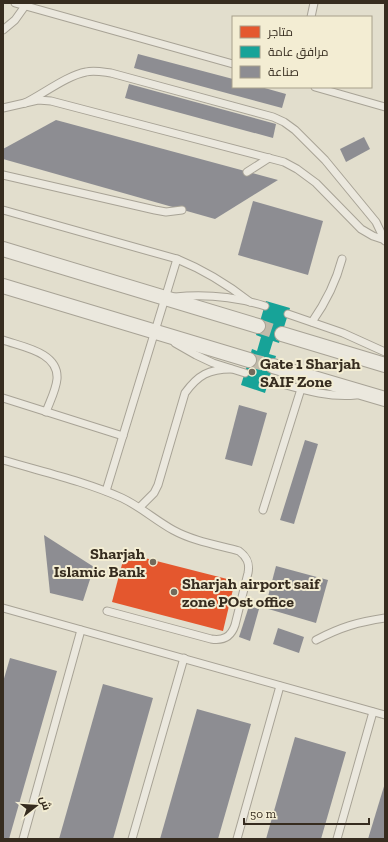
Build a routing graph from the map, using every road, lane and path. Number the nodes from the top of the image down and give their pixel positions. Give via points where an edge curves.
1 (15, 3) edge
2 (314, 3) edge
3 (25, 6) junction
4 (310, 16) edge
5 (3, 30) edge
6 (232, 64) edge
7 (319, 88) edge
8 (26, 103) junction
9 (385, 106) edge
10 (3, 108) edge
11 (269, 158) junction
12 (247, 172) dead end
13 (3, 175) edge
14 (3, 210) edge
15 (182, 210) dead end
16 (385, 241) edge
17 (3, 248) edge
18 (177, 259) junction
19 (342, 259) dead end
20 (3, 286) edge
21 (165, 298) junction
22 (250, 302) junction
23 (264, 306) dead end
24 (288, 314) dead end
25 (312, 322) junction
26 (258, 326) tunnel mouth
27 (154, 332) junction
28 (282, 334) tunnel mouth
29 (3, 340) edge
30 (385, 352) edge
31 (385, 365) edge
32 (247, 366) joint
33 (273, 366) tunnel mouth
34 (231, 369) junction
35 (268, 380) dead end
36 (301, 389) junction
37 (366, 394) junction
38 (3, 398) edge
39 (385, 399) edge
40 (46, 412) junction
41 (123, 436) junction
42 (3, 460) edge
43 (106, 491) junction
44 (140, 507) junction
45 (263, 510) dead end
46 (3, 608) edge
47 (107, 611) dead end
48 (385, 618) edge
49 (81, 630) junction
50 (316, 640) dead end
51 (184, 658) junction
52 (280, 686) junction
53 (373, 712) junction
54 (385, 715) edge
55 (23, 839) edge
56 (132, 839) edge
57 (237, 839) edge
58 (337, 839) edge

1 - 3 lane
2 - 4 lane
3 - 5 lane via 15,20
3 - 6 lane
7 - 9 lane
8 - 10 lane
8 - 11 lane via 38,100 51,101
8 - 16 lane via 75,75 99,71 273,117 295,130 325,160 376,222
11 - 12 lane
11 - 16 lane via 297,168 316,183 361,229
13 - 15 lane via 155,210
14 - 18 lane
17 - 21 street
18 - 21 lane
18 - 22 lane via 215,277
19 - 25 lane via 334,286
20 - 27 street
21 - 22 lane via 211,296
21 - 26 street
21 - 27 lane
22 - 23 lane
24 - 25 lane
25 - 30 lane
27 - 32 street
27 - 34 lane via 196,356
27 - 41 lane
28 - 31 street
29 - 40 lane via 44,354 51,360 57,377
32 - 34 lane
33 - 37 street
34 - 44 lane via 216,369 202,374 185,393 158,485 151,497
35 - 36 lane
36 - 37 lane via 331,395
36 - 45 lane
37 - 39 street
38 - 40 lane
40 - 41 lane
41 - 43 lane
42 - 43 lane
43 - 44 lane
44 - 47 lane via 162,523 187,536 239,551 244,555 249,567 235,625 229,636 217,640
46 - 49 lane
48 - 50 lane via 338,628
49 - 51 lane
49 - 55 lane
51 - 52 lane
51 - 56 lane
52 - 53 lane
52 - 57 lane
53 - 54 lane
53 - 58 lane

